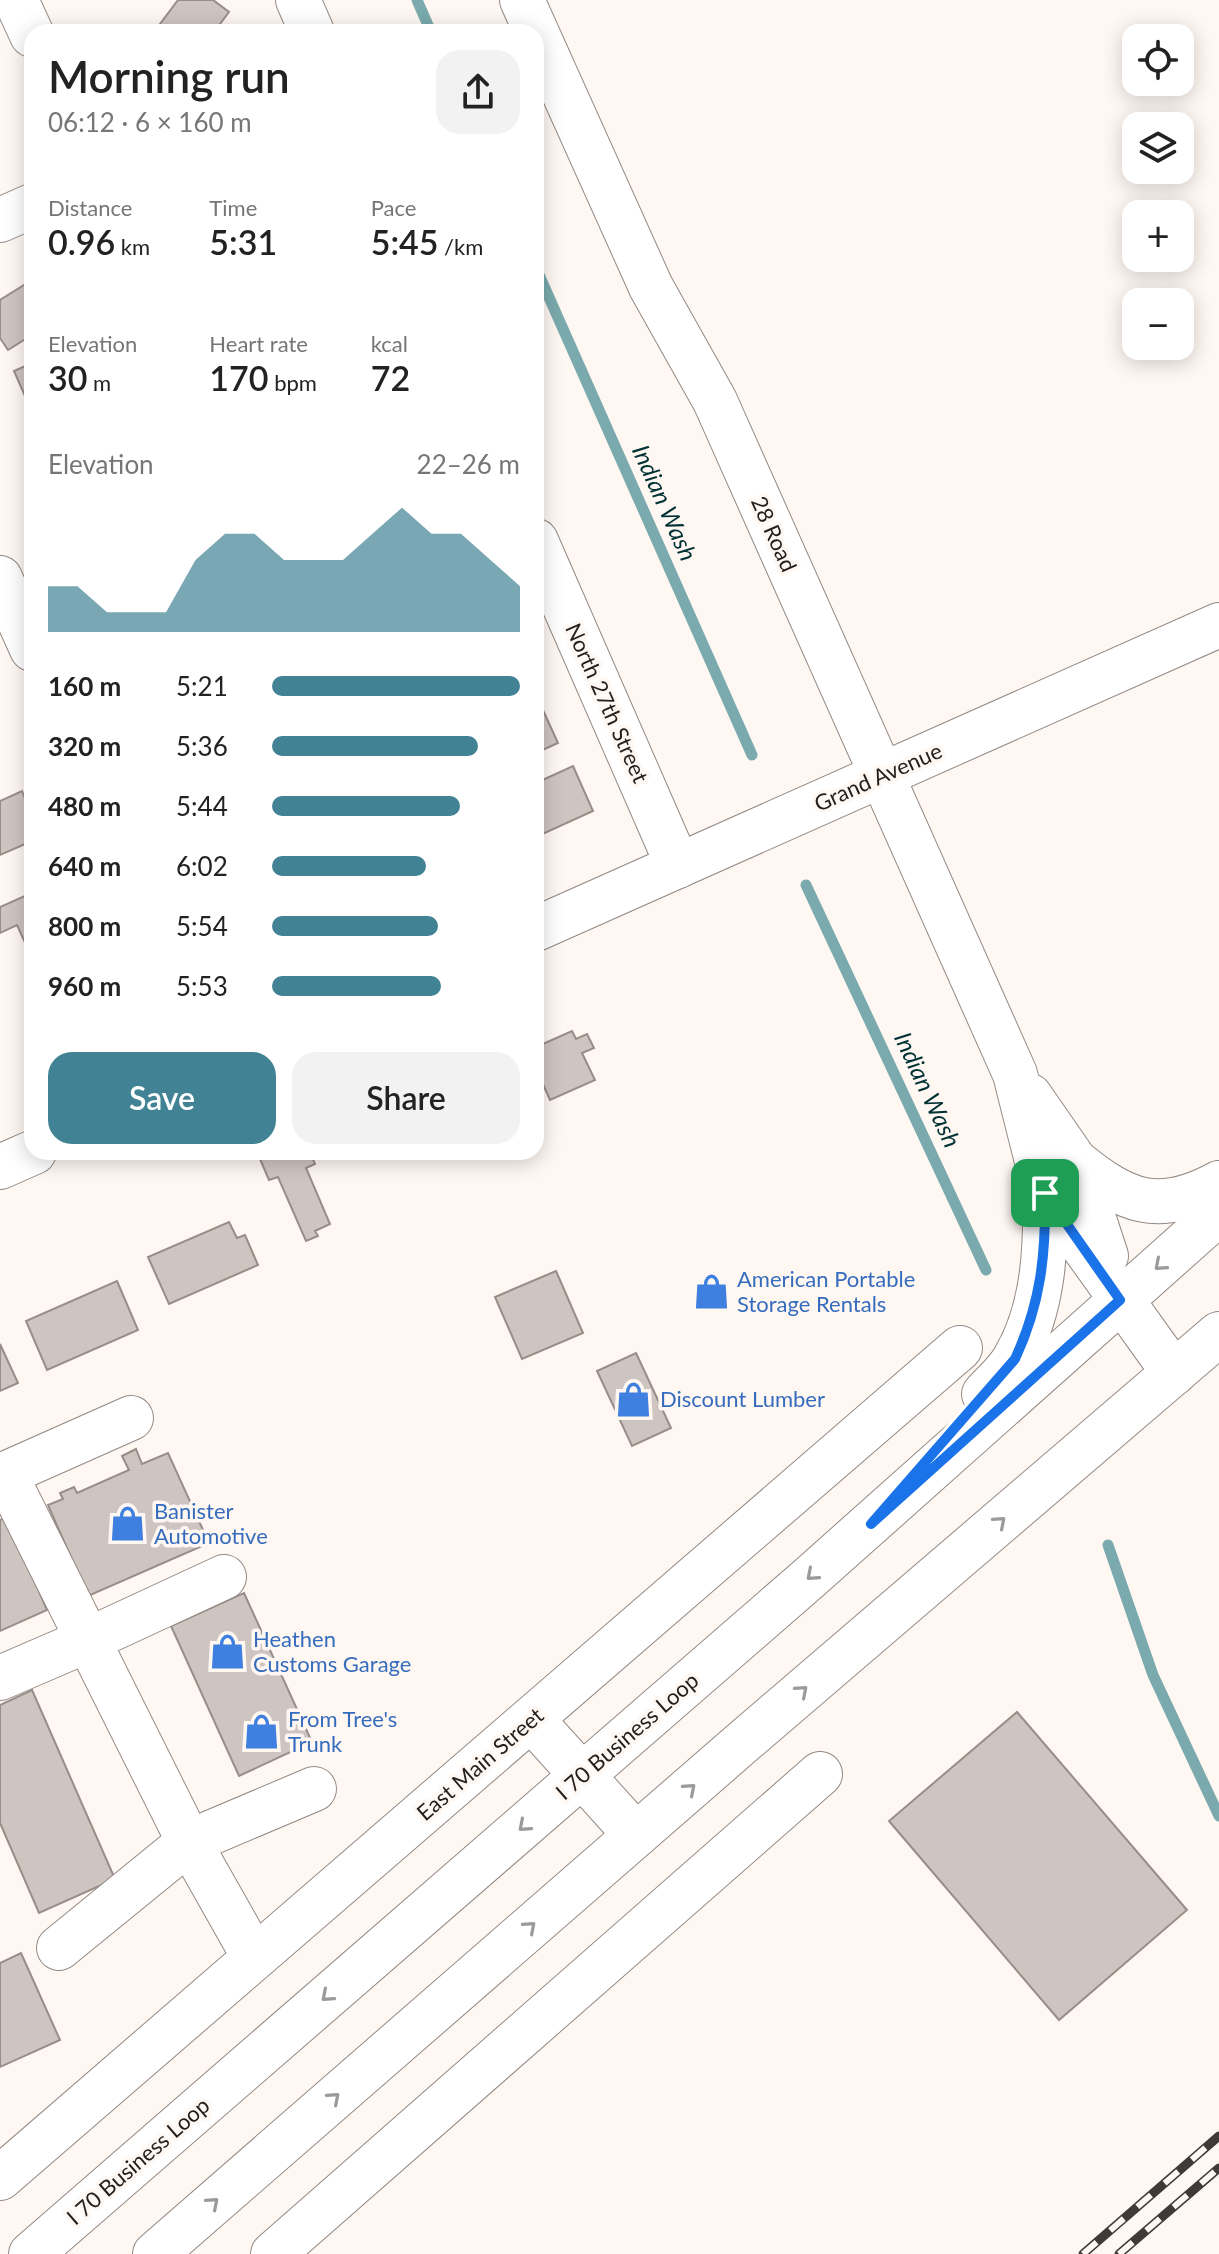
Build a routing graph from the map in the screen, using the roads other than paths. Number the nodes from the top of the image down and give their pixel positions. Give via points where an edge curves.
1 (16, 0) edge
2 (298, 0) edge
3 (522, 0) edge
4 (27, 24) edge
5 (308, 24) edge
6 (533, 24) edge
7 (544, 49) edge
8 (24, 210) edge
9 (0, 220) edge
10 (544, 559) edge
11 (0, 578) edge
12 (1219, 625) edge
13 (24, 631) edge
14 (881, 776) junction
15 (678, 866) junction
16 (544, 925) edge
17 (1015, 1074) junction
18 (24, 1156) edge
19 (1075, 1161) junction
20 (0, 1167) edge
21 (1219, 1183) edge
22 (1045, 1193) junction
23 (1219, 1213) edge
24 (1120, 1300) junction
25 (1219, 1334) edge
26 (960, 1348) dead end
27 (1174, 1373) junction
28 (131, 1418) dead end
29 (2, 1475) edge
30 (871, 1524) junction
31 (224, 1577) dead end
32 (88, 1640) junction
33 (0, 1678) edge
34 (532, 1720) junction
35 (820, 1774) dead end
36 (582, 1775) junction
37 (314, 1789) dead end
38 (636, 1835) junction
39 (189, 1842) junction
40 (59, 1948) dead end
41 (254, 1957) junction
42 (0, 2178) edge
43 (31, 2254) edge
44 (155, 2254) edge
45 (273, 2254) edge

1 - 4 main road
2 - 5 main road
3 - 6 main road, 28 Road
7 - 14 main road, 28 Road via 651,287 715,401
8 - 9 main road
10 - 15 main road, North 27th Street
11 - 13 main road
12 - 14 main road, Grand Avenue
14 - 15 main road, Grand Avenue
14 - 17 main road, 28 Road
15 - 16 main road, Grand Avenue
17 - 19 main road, 28 Road
17 - 22 main road, 28 Road
18 - 20 main road
19 - 21 main road via 1107,1187 1147,1201 1164,1202
19 - 24 main road, 28 Road
22 - 24 main road, 28 Road
22 - 30 main road via 1038,1295 1015,1359
23 -> 24 main road, I 70 Business Loop
24 - 27 main road, 28 Road
24 - 30 main road, I 70 Business Loop
25 - 27 main road
26 - 34 main road, East Main Street
38 -> 27 main road
28 - 29 main road
29 - 32 main road
30 -> 36 main road, I 70 Business Loop
31 - 32 main road
32 - 33 main road
32 - 39 main road
34 - 36 main road
34 - 41 main road, East Main Street
35 - 45 main road
36 - 38 main road
36 -> 43 main road, I 70 Business Loop
37 - 39 main road
44 -> 38 main road
39 - 40 main road
39 - 41 main road
41 - 42 main road, East Main Street

